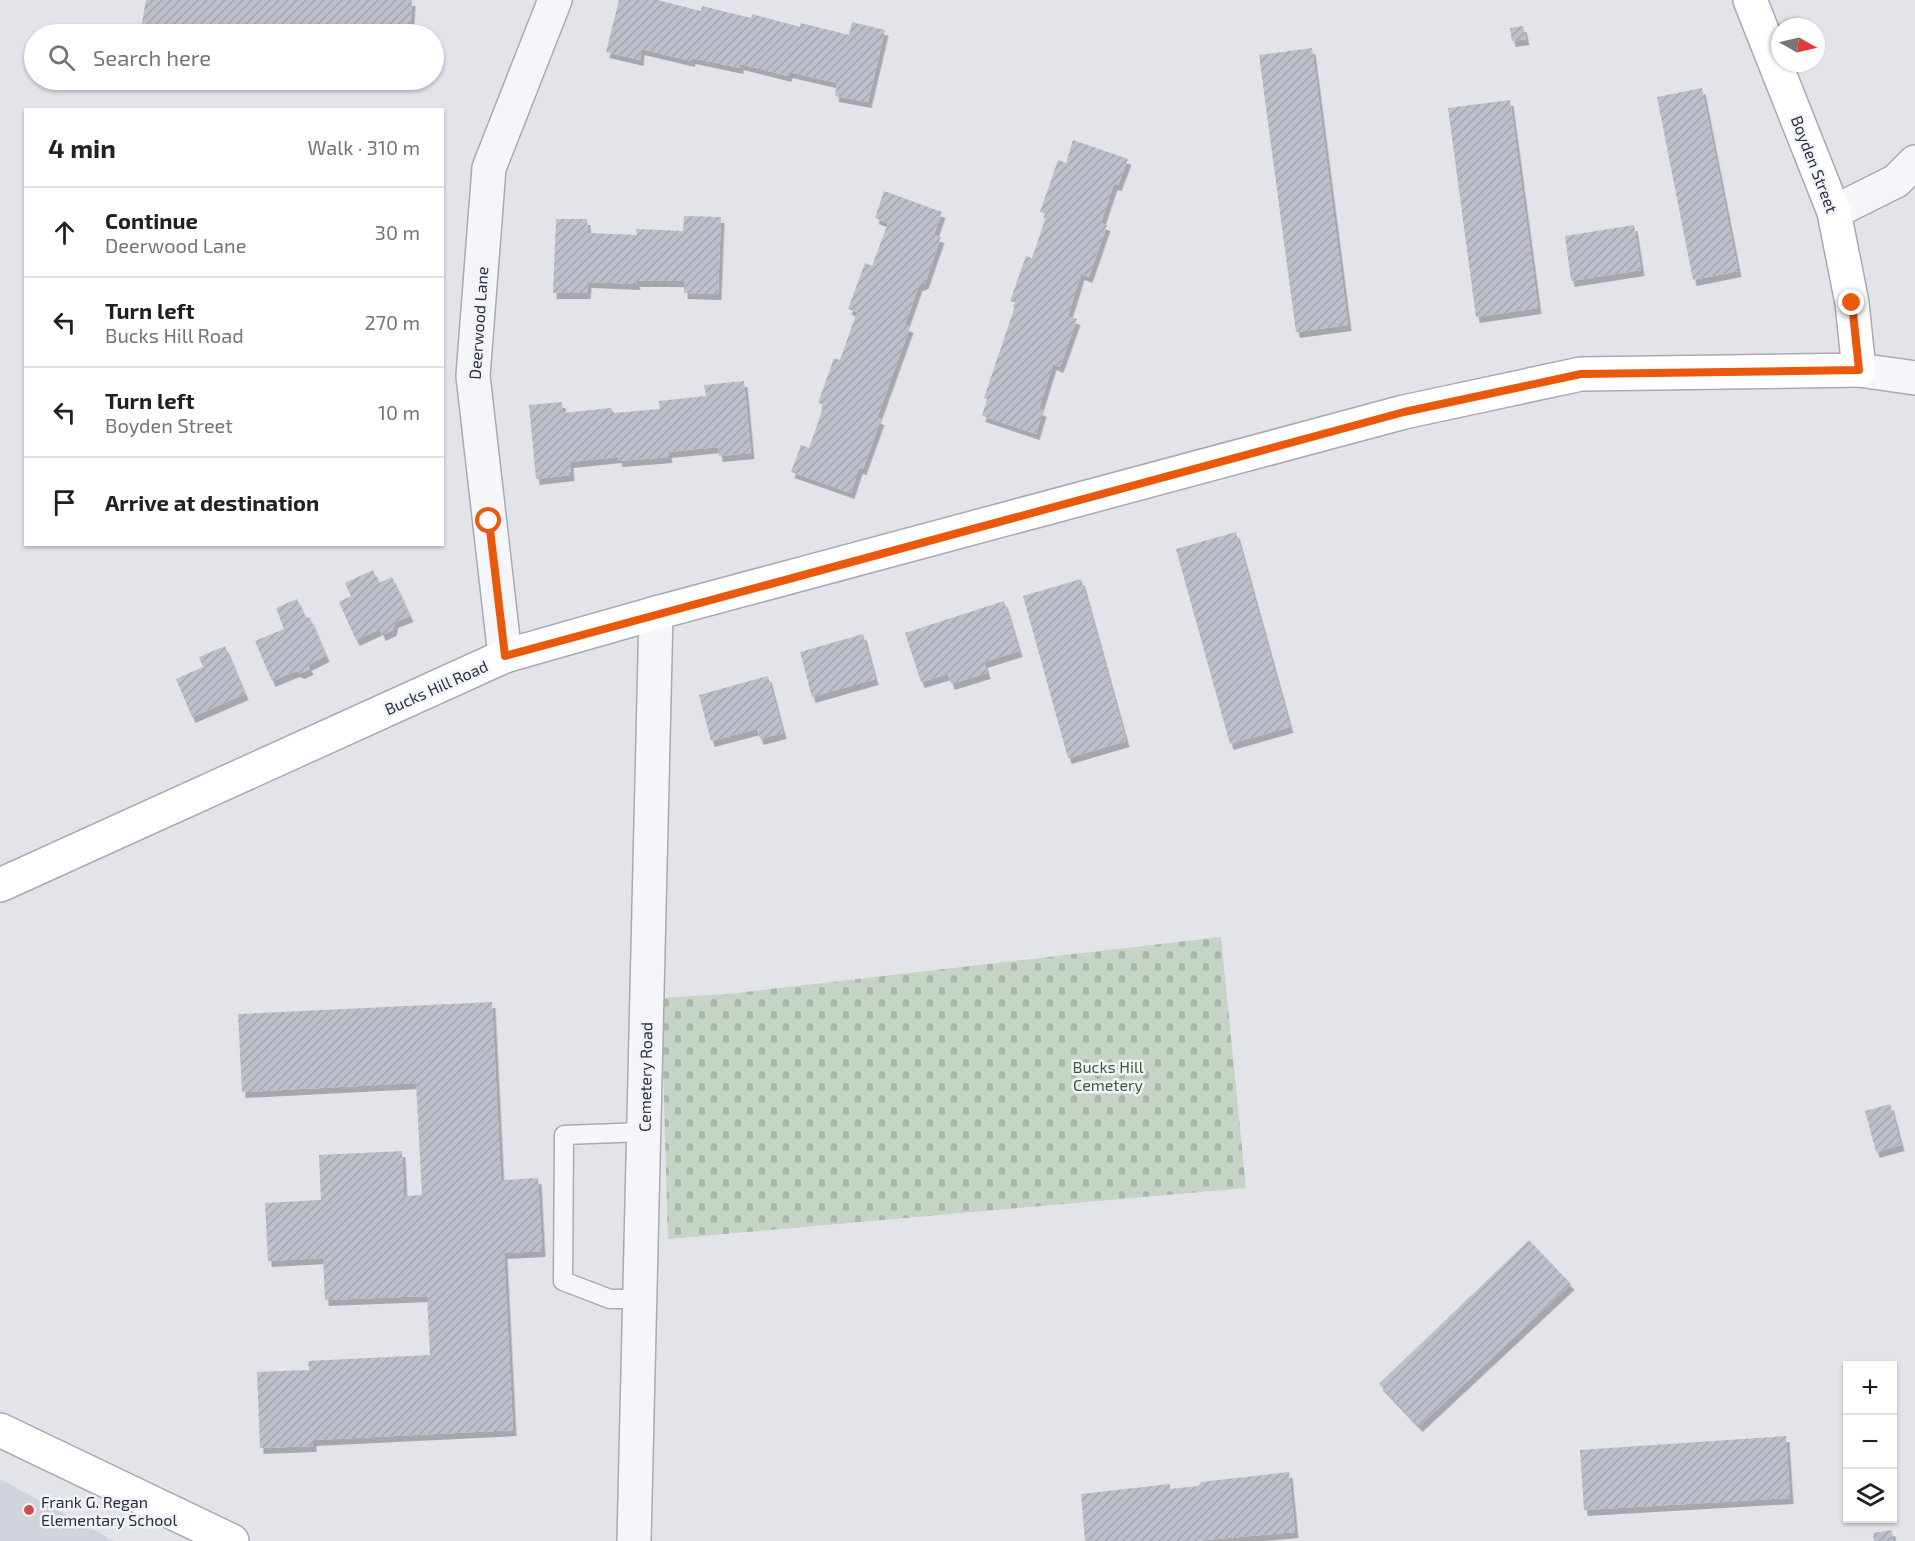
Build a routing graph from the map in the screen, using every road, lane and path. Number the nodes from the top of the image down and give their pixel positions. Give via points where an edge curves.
1 (555, 0) edge
2 (1750, 0) edge
3 (1915, 162) edge
4 (1834, 212) junction
5 (1859, 370) junction
6 (1915, 378) edge
7 (656, 613) junction
8 (505, 656) junction
9 (0, 885) edge
10 (644, 1132) junction
11 (640, 1299) junction
12 (0, 1430) edge
13 (232, 1541) edge
14 (634, 1541) edge

1 - 8 street, Deerwood Lane via 489,168 473,376
2 - 4 street, Boyden Street
3 - 4 street via 1896,181
4 - 5 street, Boyden Street via 1852,303
5 - 6 street, Bucks Hill Road
5 - 7 street, Bucks Hill Road via 1581,374 1404,412
7 - 8 street, Bucks Hill Road
7 - 10 street, Cemetery Road
8 - 9 street, Bucks Hill Road
10 - 11 street, Cemetery Road
10 - 11 lane via 564,1135 562,1281 609,1299
11 - 14 street, Cemetery Road
12 - 13 street

